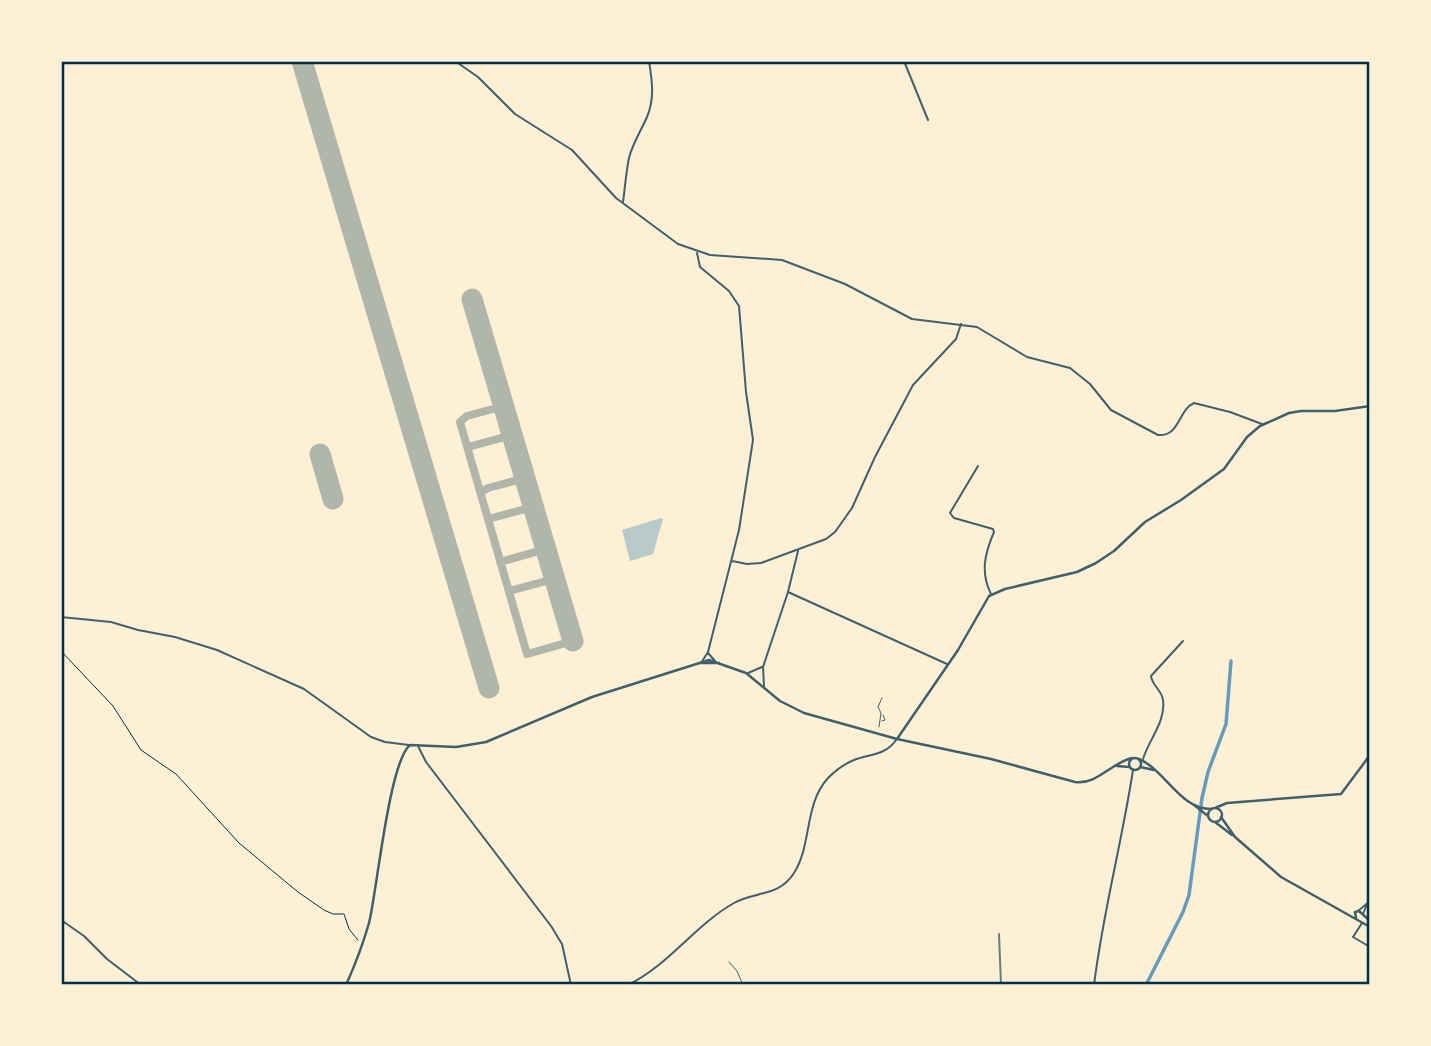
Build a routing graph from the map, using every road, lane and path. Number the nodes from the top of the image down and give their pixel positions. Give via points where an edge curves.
1 (456, 61) edge
2 (649, 61) edge
3 (904, 61) edge
4 (928, 120) dead end
5 (623, 203) junction
6 (697, 252) junction
7 (961, 324) junction
8 (1370, 407) edge
9 (1264, 425) junction
10 (978, 466) dead end
11 (798, 550) junction
12 (732, 561) junction
13 (788, 592) junction
14 (991, 594) junction
15 (61, 617) edge
16 (1183, 641) dead end
17 (61, 651) edge
18 (708, 652) junction
19 (718, 662) junction
20 (701, 663) junction
21 (948, 664) junction
22 (763, 667) junction
23 (758, 670) junction
24 (746, 673) junction
25 (762, 674) junction
26 (755, 679) junction
27 (764, 687) junction
28 (882, 698) dead end
29 (884, 710) dead end
30 (881, 713) junction
31 (880, 722) junction
32 (878, 727) dead end
33 (897, 739) junction
34 (410, 745) junction
35 (417, 745) junction
36 (1370, 755) edge
37 (1132, 758) junction
38 (1141, 760) junction
39 (1113, 767) junction
40 (1140, 767) junction
41 (1131, 768) junction
42 (1157, 771) junction
43 (1230, 802) junction
44 (1213, 809) junction
45 (1204, 811) junction
46 (1221, 815) junction
47 (1208, 817) junction
48 (1213, 821) junction
49 (1235, 836) junction
50 (1368, 902) edge
51 (1340, 909) junction
52 (1356, 912) junction
53 (1363, 914) junction
54 (1356, 919) junction
55 (61, 920) edge
56 (1370, 921) edge
57 (1362, 923) junction
58 (1370, 927) edge
59 (362, 942) junction
60 (1370, 947) edge
61 (729, 961) dead end
62 (141, 985) edge
63 (346, 985) edge
64 (571, 985) edge
65 (628, 985) edge
66 (743, 985) edge
67 (1094, 985) edge

1 - 5 street via 512,111 572,150
2 - 5 street via 652,101 629,157
3 - 4 street
5 - 6 street via 672,240
6 - 7 street via 780,260 845,284 913,320
6 - 12 street via 700,267 737,302 744,345 753,445
7 - 9 street via 982,329 1026,357 1068,367 1089,382 1111,410 1156,434 1170,433 1194,403
7 - 11 street via 956,339 913,385 839,527 829,537
8 - 9 street via 1301,411
9 - 14 street via 1250,434 1224,469 1145,522 1096,563
10 - 14 street via 950,513 994,531 984,563
11 - 12 street via 757,564
11 - 13 street
12 - 18 street
13 - 21 street
13 - 22 street
14 - 21 street
15 - 34 street via 113,622 221,652 301,687 368,736
16 - 38 street via 1151,676 1162,695 1163,712
17 - 59 path via 113,706 141,750 176,774 239,843 298,892 328,913 344,914 352,933
18 - 19 street
18 - 20 street
19 - 20 street
19 - 24 street
20 - 35 street via 592,696 489,741 453,747
21 - 33 street
22 - 23 street
22 - 25 street
23 - 24 street
23 - 26 street
24 - 26 street
25 - 26 street
25 - 27 street
26 - 27 street
27 - 33 street via 800,712
28 - 30 street
29 - 30 street
30 - 31 street
30 - 31 street via 885,720
31 - 32 street
33 - 39 street via 1079,783
33 - 65 street via 883,752 846,764 825,782 813,807 798,866 784,884 730,905 656,968
34 - 35 street
34 - 59 street via 391,797
35 - 64 street via 551,926 562,944
36 - 43 street via 1341,794
37 - 38 street
37 - 39 street
37 - 41 street
38 - 40 street
38 - 42 street
39 - 41 street
40 - 41 street
40 - 42 street
41 - 67 street
42 - 45 street
43 - 44 street
43 - 46 street
44 - 45 street
44 - 46 street
44 - 47 street
45 - 47 street
46 - 48 street
46 - 49 street
47 - 48 street
48 - 49 street
49 - 51 street via 1281,877
50 - 52 street
50 - 53 street
51 - 52 street
51 - 54 street
52 - 53 street
52 - 54 street
53 - 56 street
54 - 57 street
55 - 62 street
57 - 58 street
57 - 60 street via 1353,937
59 - 63 street
61 - 66 street

